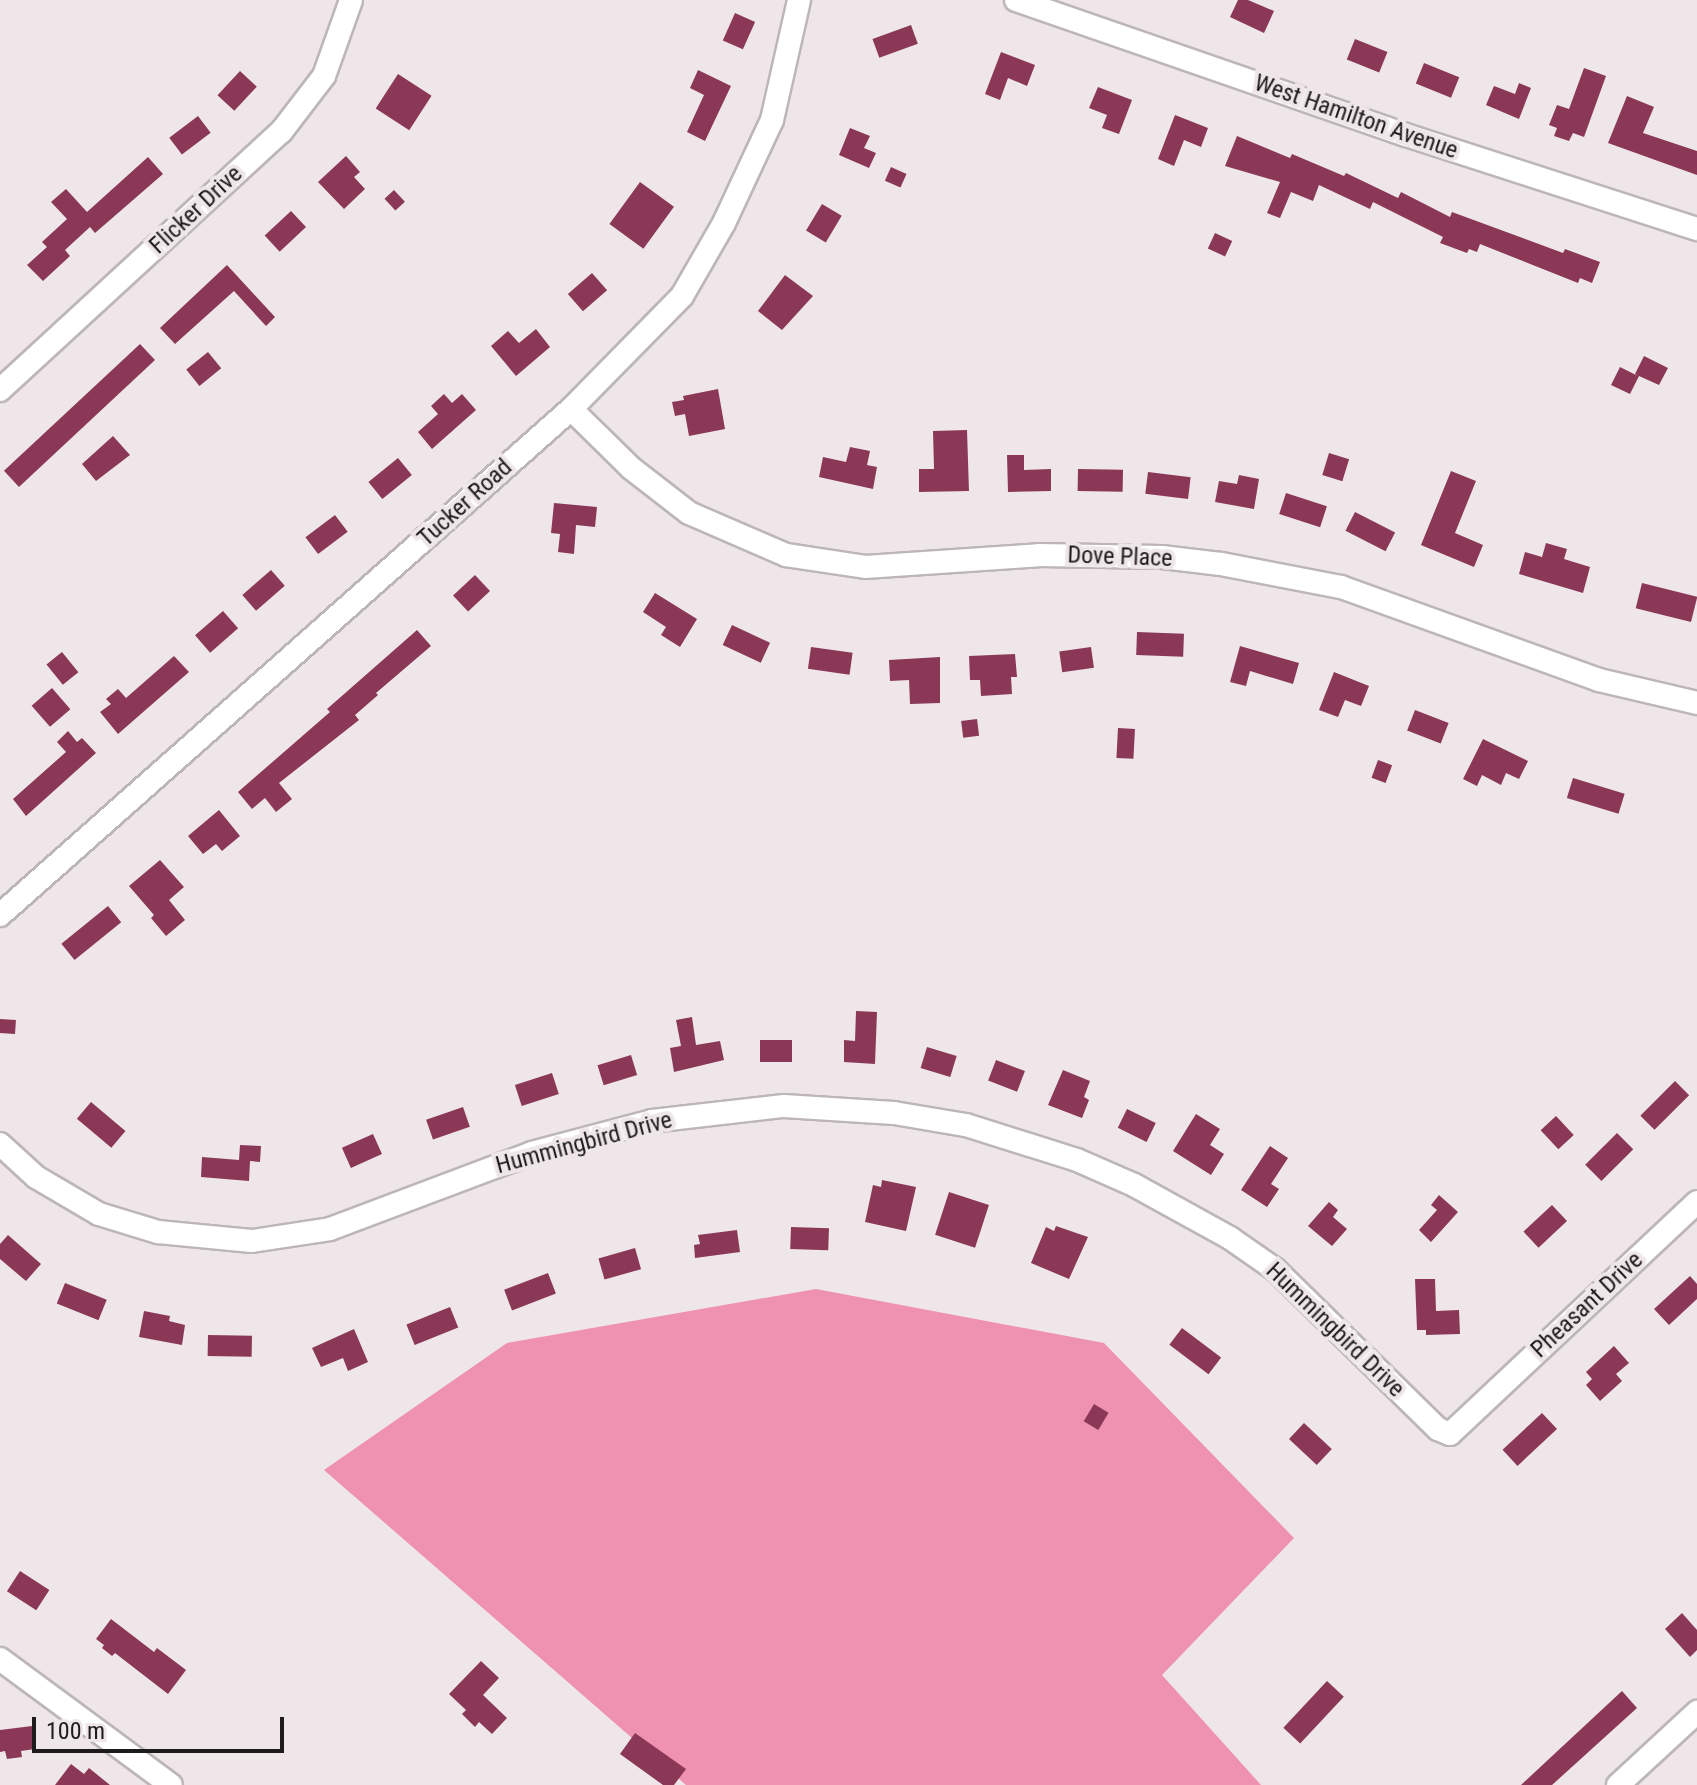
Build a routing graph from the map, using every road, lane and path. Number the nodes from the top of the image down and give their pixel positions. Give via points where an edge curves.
1 (351, 0) edge
2 (799, 0) edge
3 (1016, 0) edge
4 (1697, 229) edge
5 (0, 390) edge
6 (571, 409) junction
7 (1697, 703) edge
8 (0, 915) edge
9 (0, 1144) edge
10 (1697, 1202) edge
11 (1477, 1407) joint
12 (0, 1660) edge
13 (1697, 1712) edge
14 (171, 1785) edge
15 (1618, 1785) edge

1 - 5 street, Flicker Drive via 324,76 281,132
2 - 6 street, Tucker Road via 772,120 724,223 682,296
3 - 4 street, West Hamilton Avenue
6 - 7 street, Dove Place via 631,468 689,513 786,555 865,567 1039,555 1162,557 1221,564 1341,587 1599,680
6 - 8 street, Tucker Road
9 - 11 street, Hummingbird Drive via 36,1177 99,1214 158,1232 252,1241 330,1229 532,1153 652,1121 784,1106 894,1113 966,1125 1077,1160 1221,1232 1287,1280 1438,1429 1450,1434
10 - 11 street, Pheasant Drive
12 - 14 street
13 - 15 street

